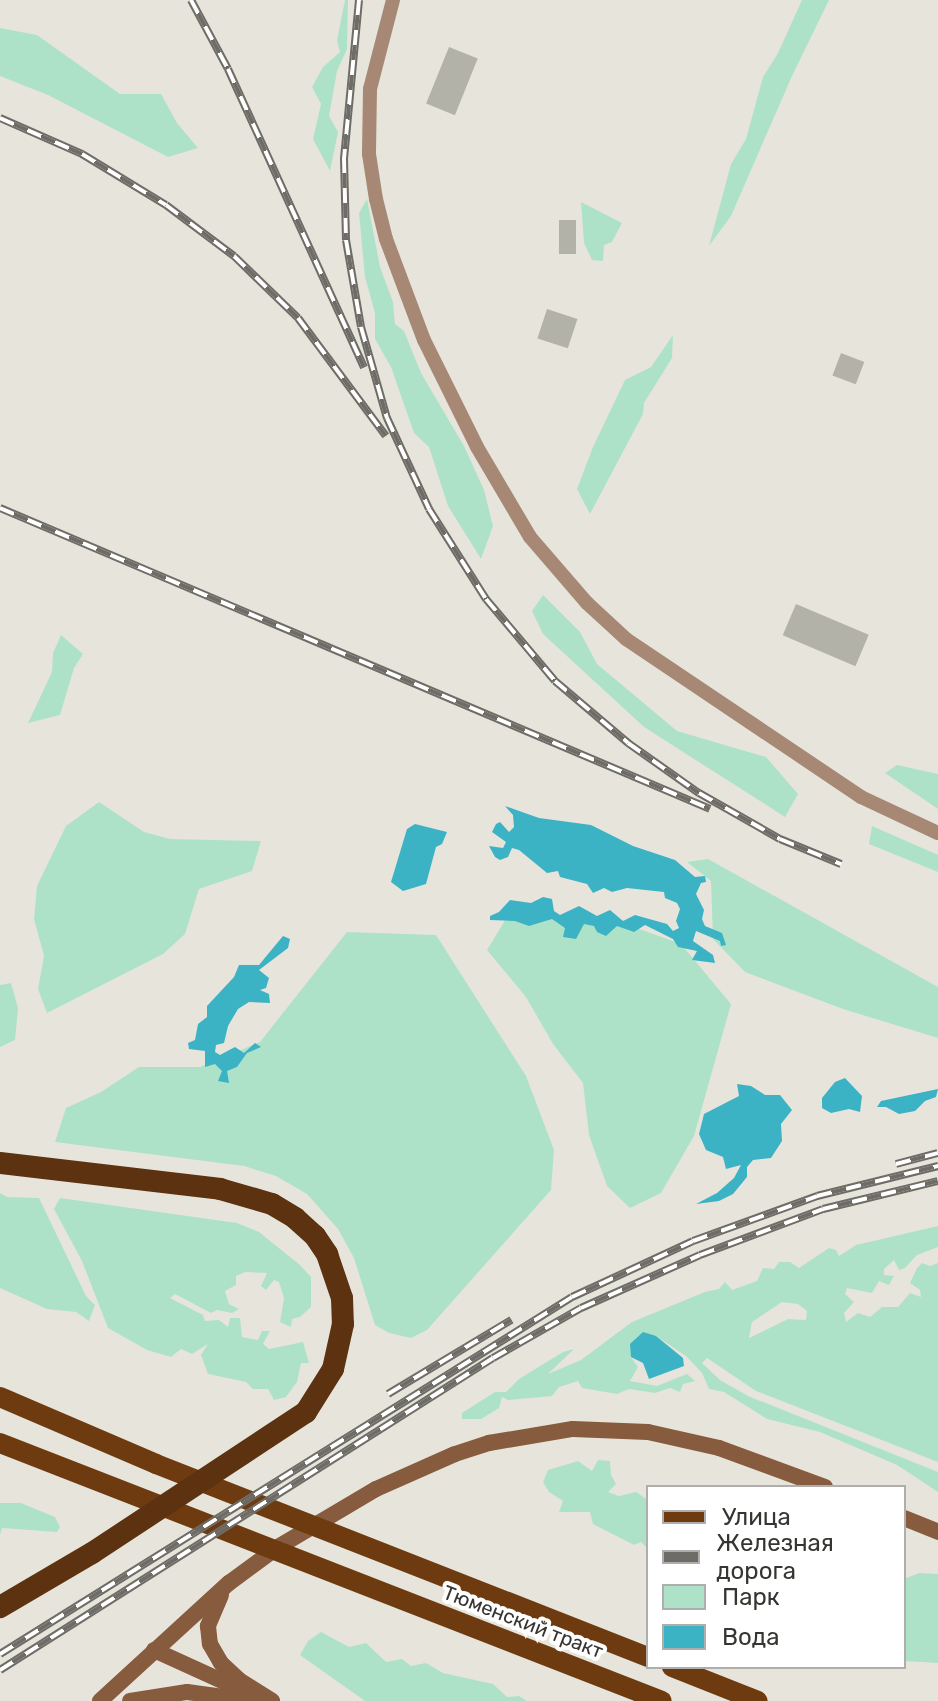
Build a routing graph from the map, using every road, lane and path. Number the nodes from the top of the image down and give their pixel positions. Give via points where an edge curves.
1 (393, 0) edge
2 (938, 833) edge
3 (0, 1163) edge
4 (0, 1397) edge
5 (0, 1443) edge
6 (820, 1485) edge
7 (906, 1519) edge
8 (938, 1532) edge
9 (229, 1583) junction
10 (0, 1607) edge
11 (154, 1650) junction
12 (646, 1656) edge
13 (677, 1669) edge
14 (100, 1701) edge
15 (130, 1701) edge
16 (254, 1701) edge
17 (270, 1701) edge
18 (662, 1701) edge
19 (758, 1701) edge

1 - 2 street via 370,89 369,154 386,239 424,340 477,447 530,537 626,639 861,797
3 - 10 highway via 220,1189 272,1204 315,1236 327,1254 342,1298 343,1324 333,1369 306,1412
4 - 12 main road, Тюменский тракт via 156,1464
5 - 18 main road, Тюменский тракт
6 - 9 main road via 719,1448 648,1432 573,1429 531,1434 455,1454 376,1489
7 - 8 main road
9 - 11 main road
9 - 17 main road via 213,1608 210,1644 221,1663
11 - 14 main road
11 - 17 main road
13 - 19 main road
15 - 16 main road via 187,1692

